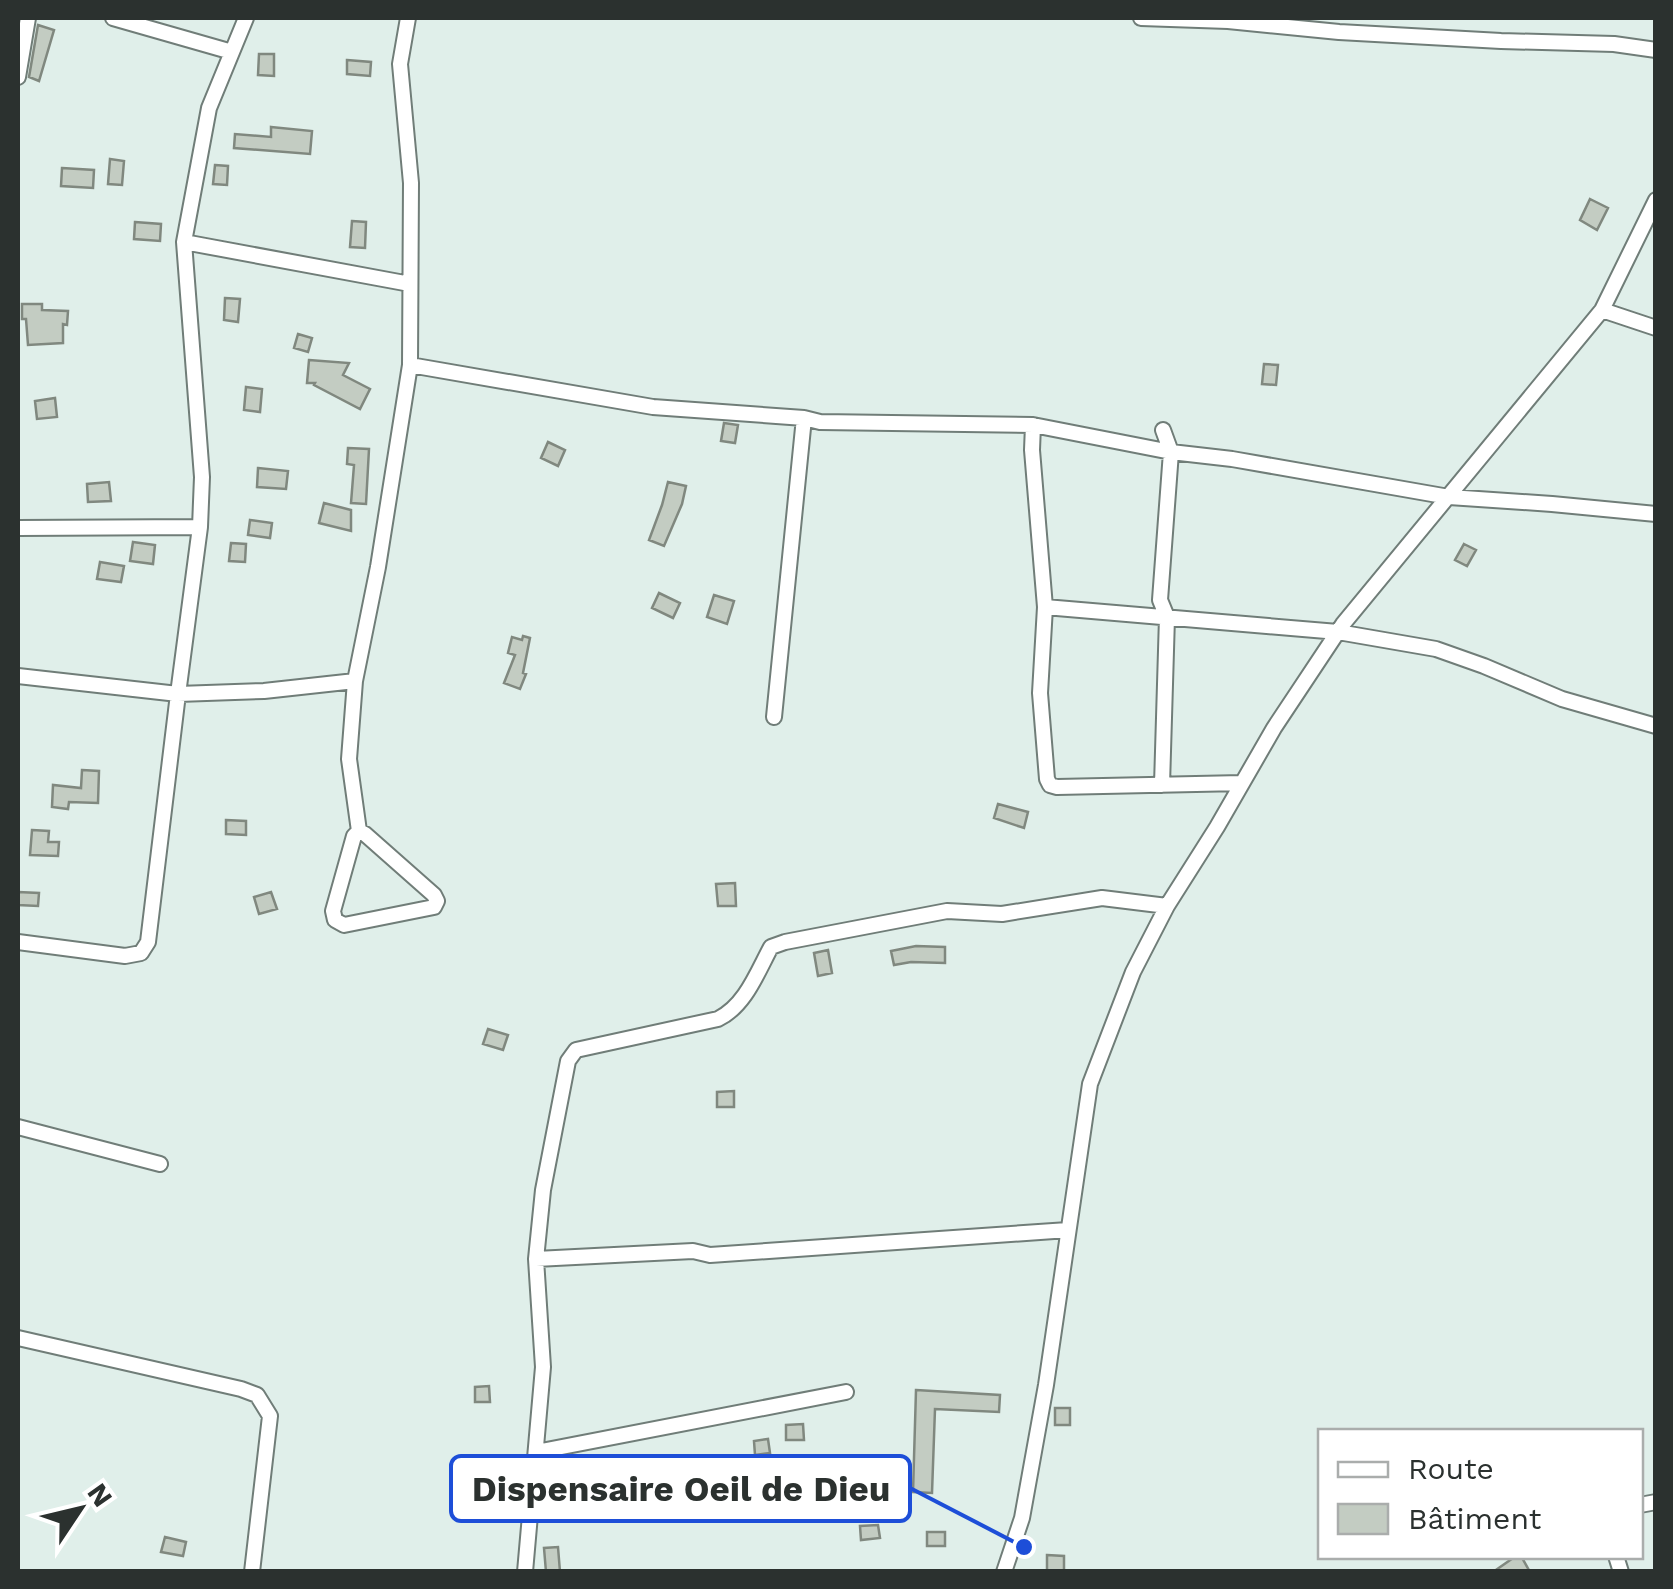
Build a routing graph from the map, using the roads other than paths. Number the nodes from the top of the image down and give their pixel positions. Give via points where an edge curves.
1 (28, 18) edge
2 (114, 18) edge
3 (246, 18) edge
4 (408, 18) edge
5 (1141, 18) edge
6 (1232, 19) edge
7 (1656, 50) edge
8 (232, 52) junction
9 (18, 77) edge
10 (1656, 200) edge
11 (184, 242) junction
12 (410, 284) junction
13 (1602, 310) junction
14 (1656, 328) edge
15 (410, 365) junction
16 (804, 418) junction
17 (1033, 426) junction
18 (1162, 430) dead end
19 (1171, 452) junction
20 (1449, 497) junction
21 (1656, 514) edge
22 (200, 527) junction
23 (18, 528) edge
24 (1044, 607) junction
25 (1167, 617) junction
26 (1338, 632) junction
27 (18, 676) edge
28 (355, 681) junction
29 (178, 694) junction
30 (774, 717) dead end
31 (1656, 726) edge
32 (1242, 783) junction
33 (1162, 785) junction
34 (358, 832) junction
35 (1167, 906) junction
36 (18, 942) edge
37 (18, 1126) edge
38 (160, 1164) dead end
39 (1068, 1230) junction
40 (536, 1259) junction
41 (18, 1338) edge
42 (846, 1392) dead end
43 (536, 1452) junction
44 (252, 1572) edge
45 (525, 1572) edge
46 (1004, 1572) edge

1 - 9 street
2 - 8 street
3 - 8 street
4 - 12 street via 400,64 411,183
5 - 6 street
6 - 7 street via 1339,32
8 - 11 street via 209,108
10 - 13 street
11 - 12 street
11 - 22 street
12 - 15 street
13 - 14 street
13 - 20 street
15 - 16 street via 653,407
15 - 28 street
16 - 17 street
16 - 30 street
17 - 19 street
17 - 24 street
18 - 19 street
19 - 20 street
19 - 25 street via 1160,600
20 - 21 street
20 - 26 street
22 - 23 street
22 - 29 street
24 - 25 street
24 - 33 street via 1040,693 1050,785
25 - 26 street
25 - 33 street
26 - 31 street via 1436,649 1562,699
26 - 32 street
27 - 29 street
28 - 29 street
28 - 34 street via 349,759
29 - 36 street via 148,942 141,953
32 - 33 street
32 - 35 street
34 - 34 street via 434,895 434,907 344,925 335,920
35 - 39 street via 1133,972 1090,1084
35 - 40 street via 1102,898 1002,914 947,911 785,942 770,947 728,1014 576,1050 568,1061 550,1153
37 - 38 street
39 - 40 street via 710,1255
39 - 46 street via 1022,1518
40 - 43 street via 543,1367
41 - 44 street via 257,1396 270,1416
42 - 43 street
43 - 45 street

